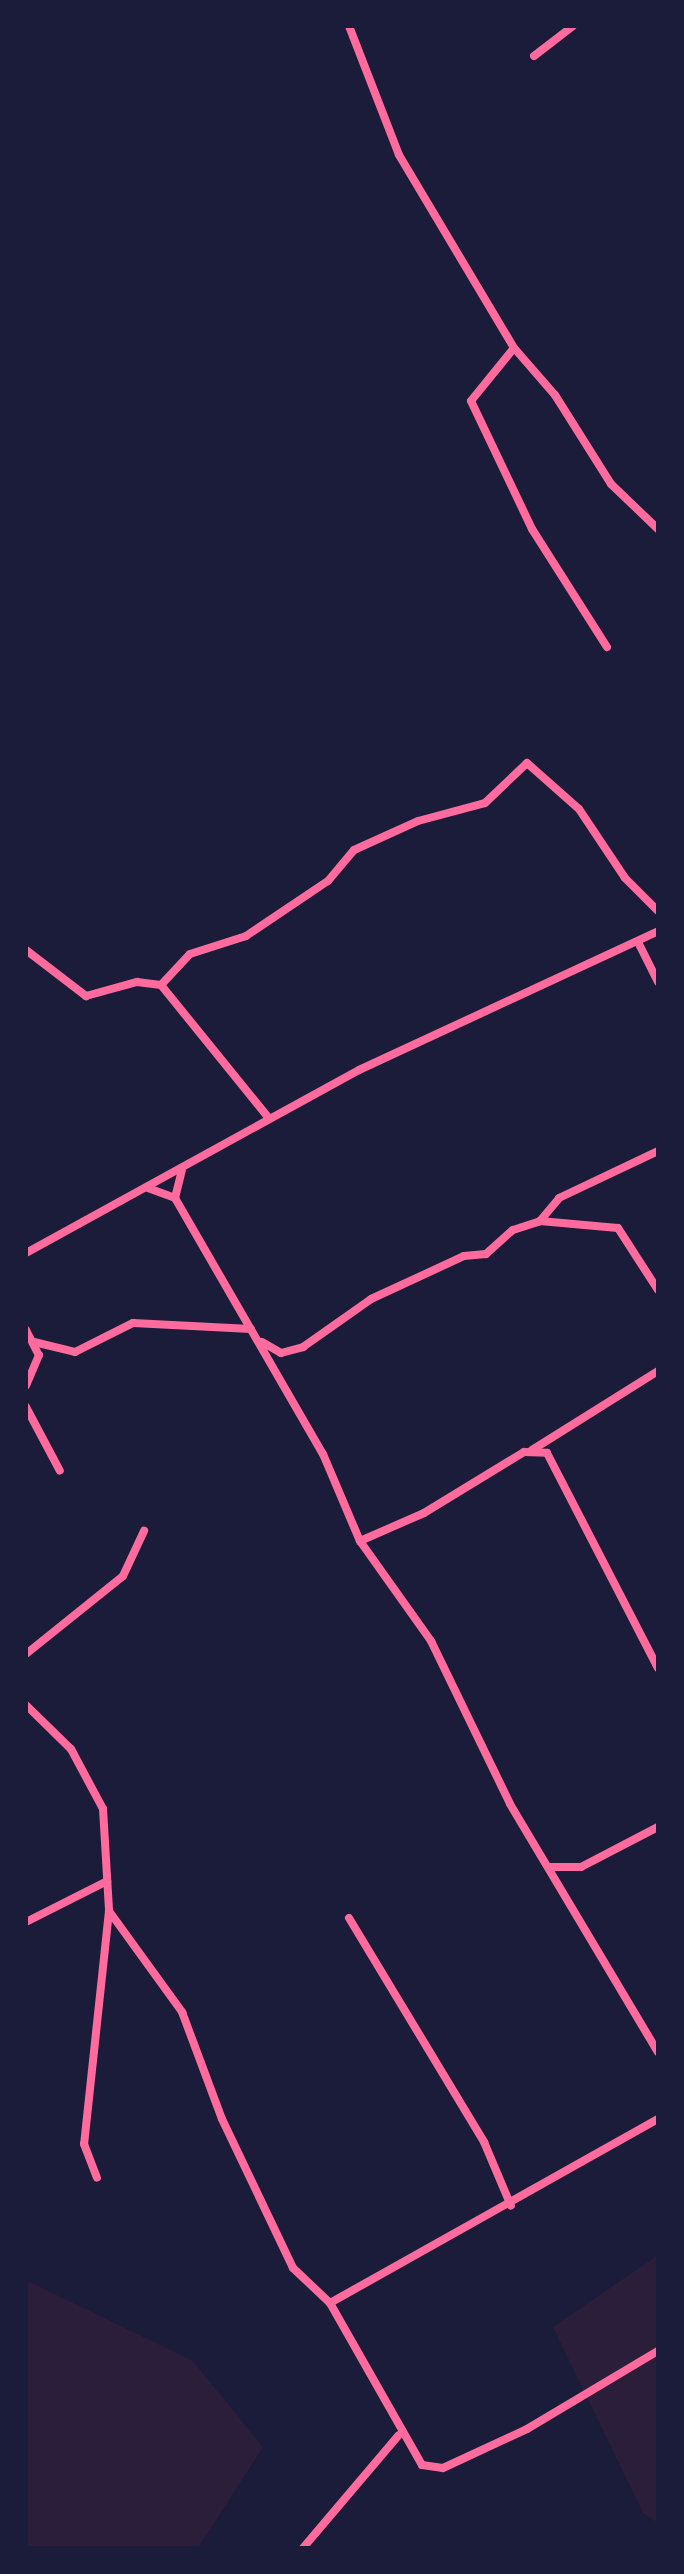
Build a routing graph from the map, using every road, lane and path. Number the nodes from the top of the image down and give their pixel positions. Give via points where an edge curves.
1 (349, 26) edge
2 (573, 26) edge
3 (534, 56) dead end
4 (514, 348) junction
5 (658, 529) edge
6 (607, 647) dead end
7 (658, 911) edge
8 (658, 931) edge
9 (638, 942) junction
10 (26, 950) edge
11 (658, 982) edge
12 (161, 985) junction
13 (268, 1117) junction
14 (658, 1151) edge
15 (182, 1170) junction
16 (148, 1188) junction
17 (175, 1198) junction
18 (540, 1221) junction
19 (26, 1253) edge
20 (658, 1290) edge
21 (250, 1328) junction
22 (26, 1330) edge
23 (34, 1342) junction
24 (658, 1371) edge
25 (26, 1385) edge
26 (26, 1407) edge
27 (531, 1450) junction
28 (60, 1471) dead end
29 (144, 1531) dead end
30 (360, 1541) junction
31 (26, 1654) edge
32 (658, 1668) edge
33 (26, 1705) edge
34 (658, 1827) edge
35 (550, 1867) junction
36 (107, 1881) junction
37 (109, 1911) junction
38 (349, 1918) dead end
39 (26, 1922) edge
40 (658, 2052) edge
41 (658, 2119) edge
42 (97, 2178) dead end
43 (511, 2206) junction
44 (330, 2303) junction
45 (658, 2351) edge
46 (399, 2435) junction
47 (303, 2548) edge

1 - 4 street via 399,155
2 - 3 street
4 - 5 street via 555,395 611,484
4 - 6 street via 471,401 532,529
7 - 12 street via 625,878 579,809 527,763 485,803 418,821 354,850 328,881 246,936 190,954
8 - 9 street
9 - 11 street
9 - 13 street
10 - 12 street via 86,996 137,982
12 - 13 street
13 - 15 street
14 - 18 street via 559,1198
15 - 16 street
15 - 17 street
16 - 17 street
16 - 19 street
17 - 21 street
18 - 20 street via 618,1228
18 - 21 street via 513,1230 486,1254 464,1256 371,1299 303,1347 281,1353
21 - 23 street via 133,1323 75,1352
21 - 30 street via 323,1454
22 - 23 street
23 - 25 street via 39,1355
24 - 27 street
26 - 28 street
27 - 30 street via 424,1513
27 - 32 street via 554,1461
29 - 31 street via 123,1576
30 - 35 street via 431,1641 510,1804
33 - 36 street via 71,1749 92,1784 103,1809
34 - 35 street via 581,1867
35 - 40 street
36 - 37 street
36 - 39 street
37 - 42 street via 85,2093 85,2153
37 - 44 street via 182,2012 222,2119 293,2268
38 - 43 street via 484,2142
41 - 43 street
43 - 44 street
44 - 46 street
45 - 46 street via 527,2429 443,2468 422,2465
46 - 47 street

